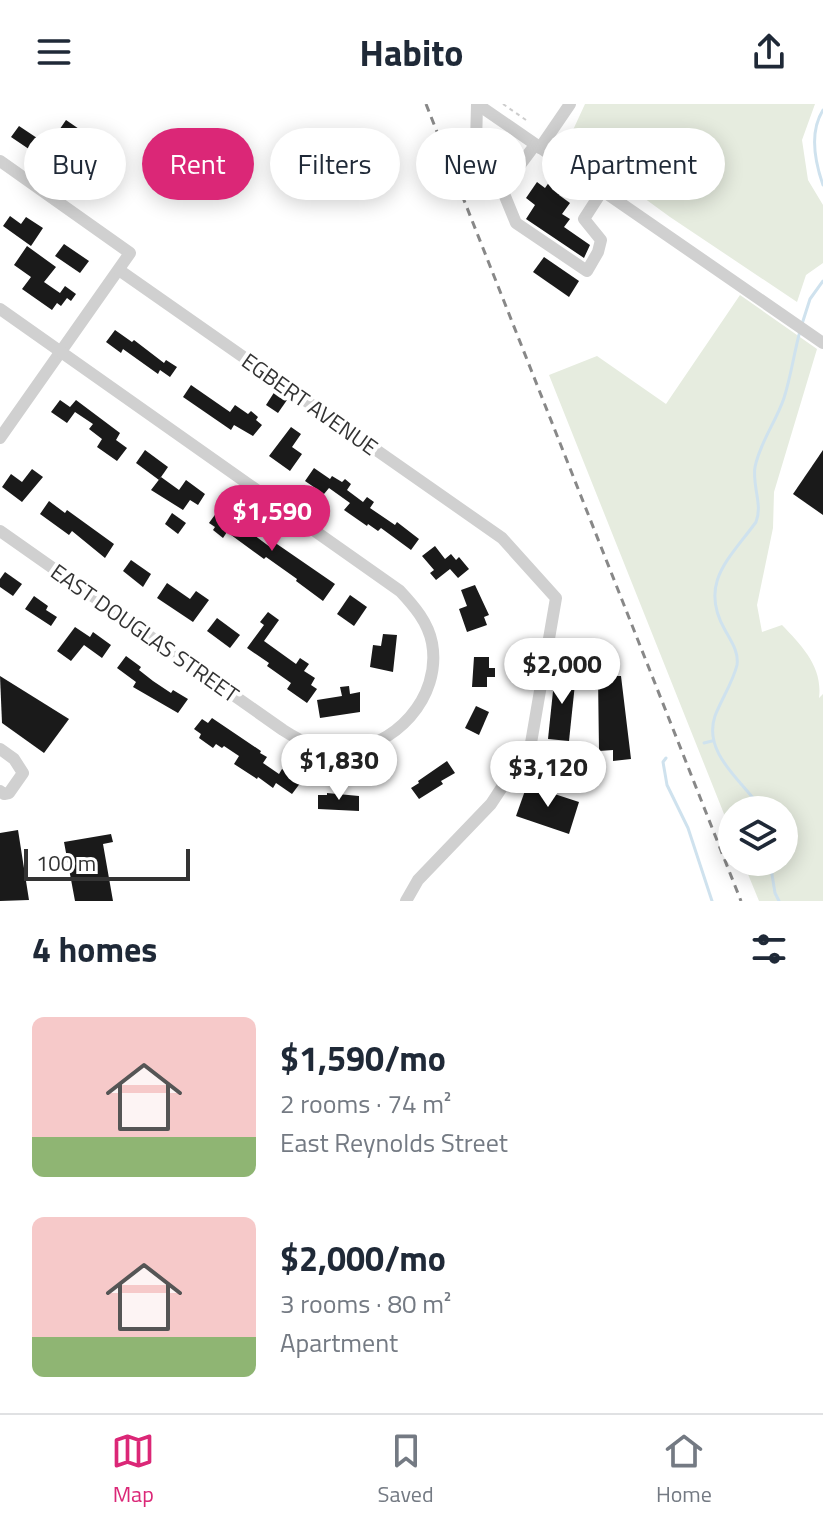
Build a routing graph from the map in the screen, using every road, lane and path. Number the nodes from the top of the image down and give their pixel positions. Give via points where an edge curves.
1 (477, 104) edge
2 (503, 104) edge
3 (570, 104) edge
4 (526, 120) dead end
5 (476, 128) edge
6 (538, 146) junction
7 (542, 149) edge
8 (526, 160) edge
9 (0, 161) edge
10 (507, 200) edge
11 (596, 200) edge
12 (615, 200) edge
13 (119, 270) junction
14 (0, 309) edge
15 (822, 343) edge
16 (61, 352) junction
17 (0, 438) edge
18 (0, 531) edge
19 (0, 749) edge
20 (0, 791) edge
21 (406, 901) edge

1 - 5 street
1 - 6 street
2 - 4 path
3 - 6 street
6 - 7 street
6 - 8 street
9 - 13 street via 130,253
10 - 11 street via 516,223 587,271 601,240 584,219
12 - 15 street
13 - 16 street
13 - 21 street, EGBERT AVENUE via 502,538 556,598 531,743 491,804 418,880
14 - 16 street, EAST DOUGLAS STREET
16 - 17 street
16 - 18 street, EAST DOUGLAS STREET via 390,582 419,613 429,634 433,659 427,689 411,716 388,737 340,751 309,745
19 - 20 street via 23,773 9,793

